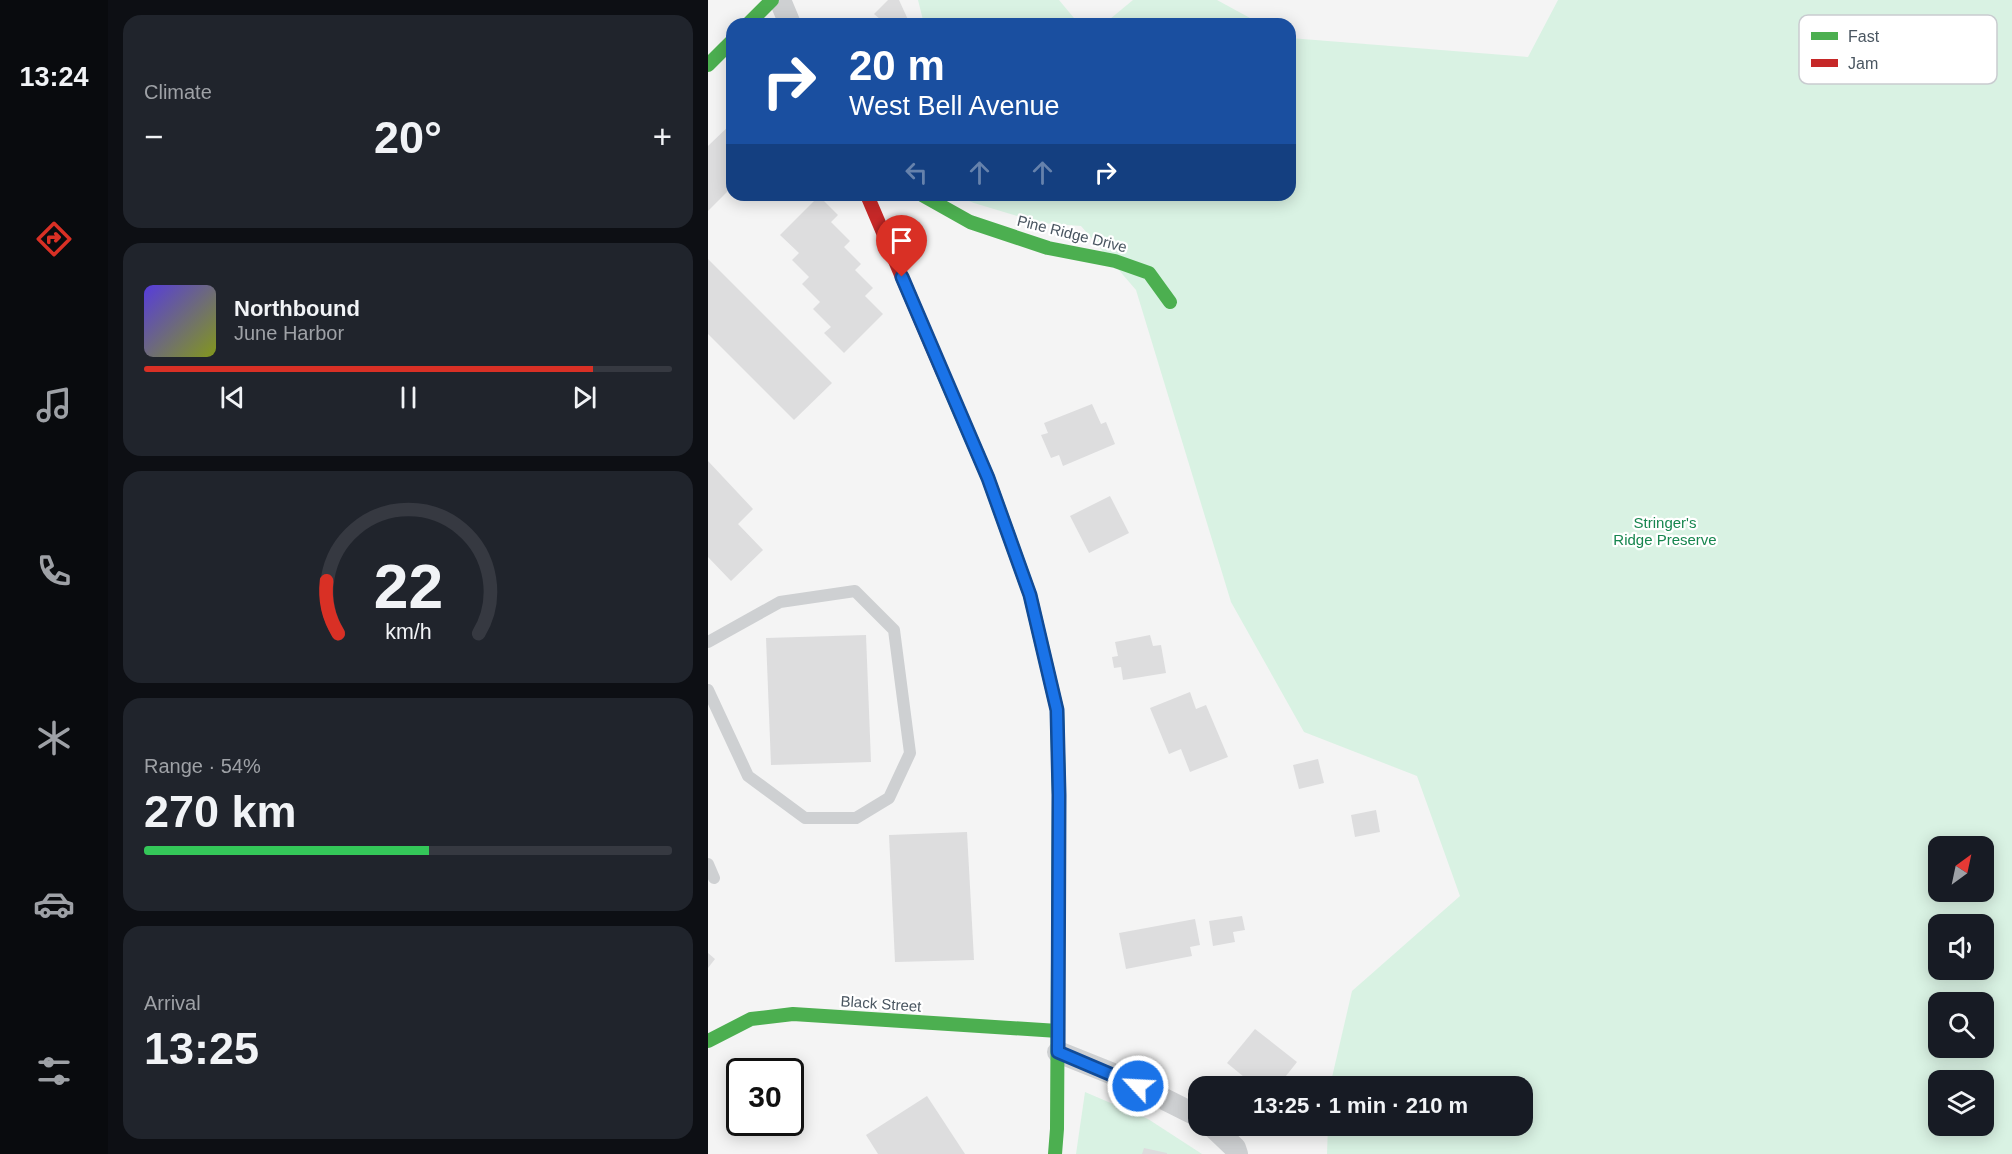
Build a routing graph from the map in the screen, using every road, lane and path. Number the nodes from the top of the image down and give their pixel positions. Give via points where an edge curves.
1 (772, 0) edge
2 (780, 0) edge
3 (754, 18) edge
4 (788, 18) edge
5 (726, 47) edge
6 (708, 65) edge
7 (870, 201) edge
8 (933, 201) edge
9 (1170, 303) dead end
10 (708, 642) edge
11 (708, 690) edge
12 (708, 864) edge
13 (714, 878) dead end
14 (708, 1041) edge
15 (1058, 1041) junction
16 (1188, 1111) edge
17 (1222, 1136) edge
18 (1055, 1154) edge
19 (1237, 1154) edge

1 - 3 street
2 - 4 street
5 - 6 street
7 - 15 street via 992,489 1030,595 1057,710
8 - 9 street, Pine Ridge Drive via 970,222 1048,248 1114,261 1149,273
10 - 11 lane via 780,602 855,591 894,630 910,753 889,798 856,818 806,818 748,776
12 - 13 lane
14 - 15 street, Black Street via 751,1018 793,1014
15 - 16 street
15 - 18 street
17 - 19 street

